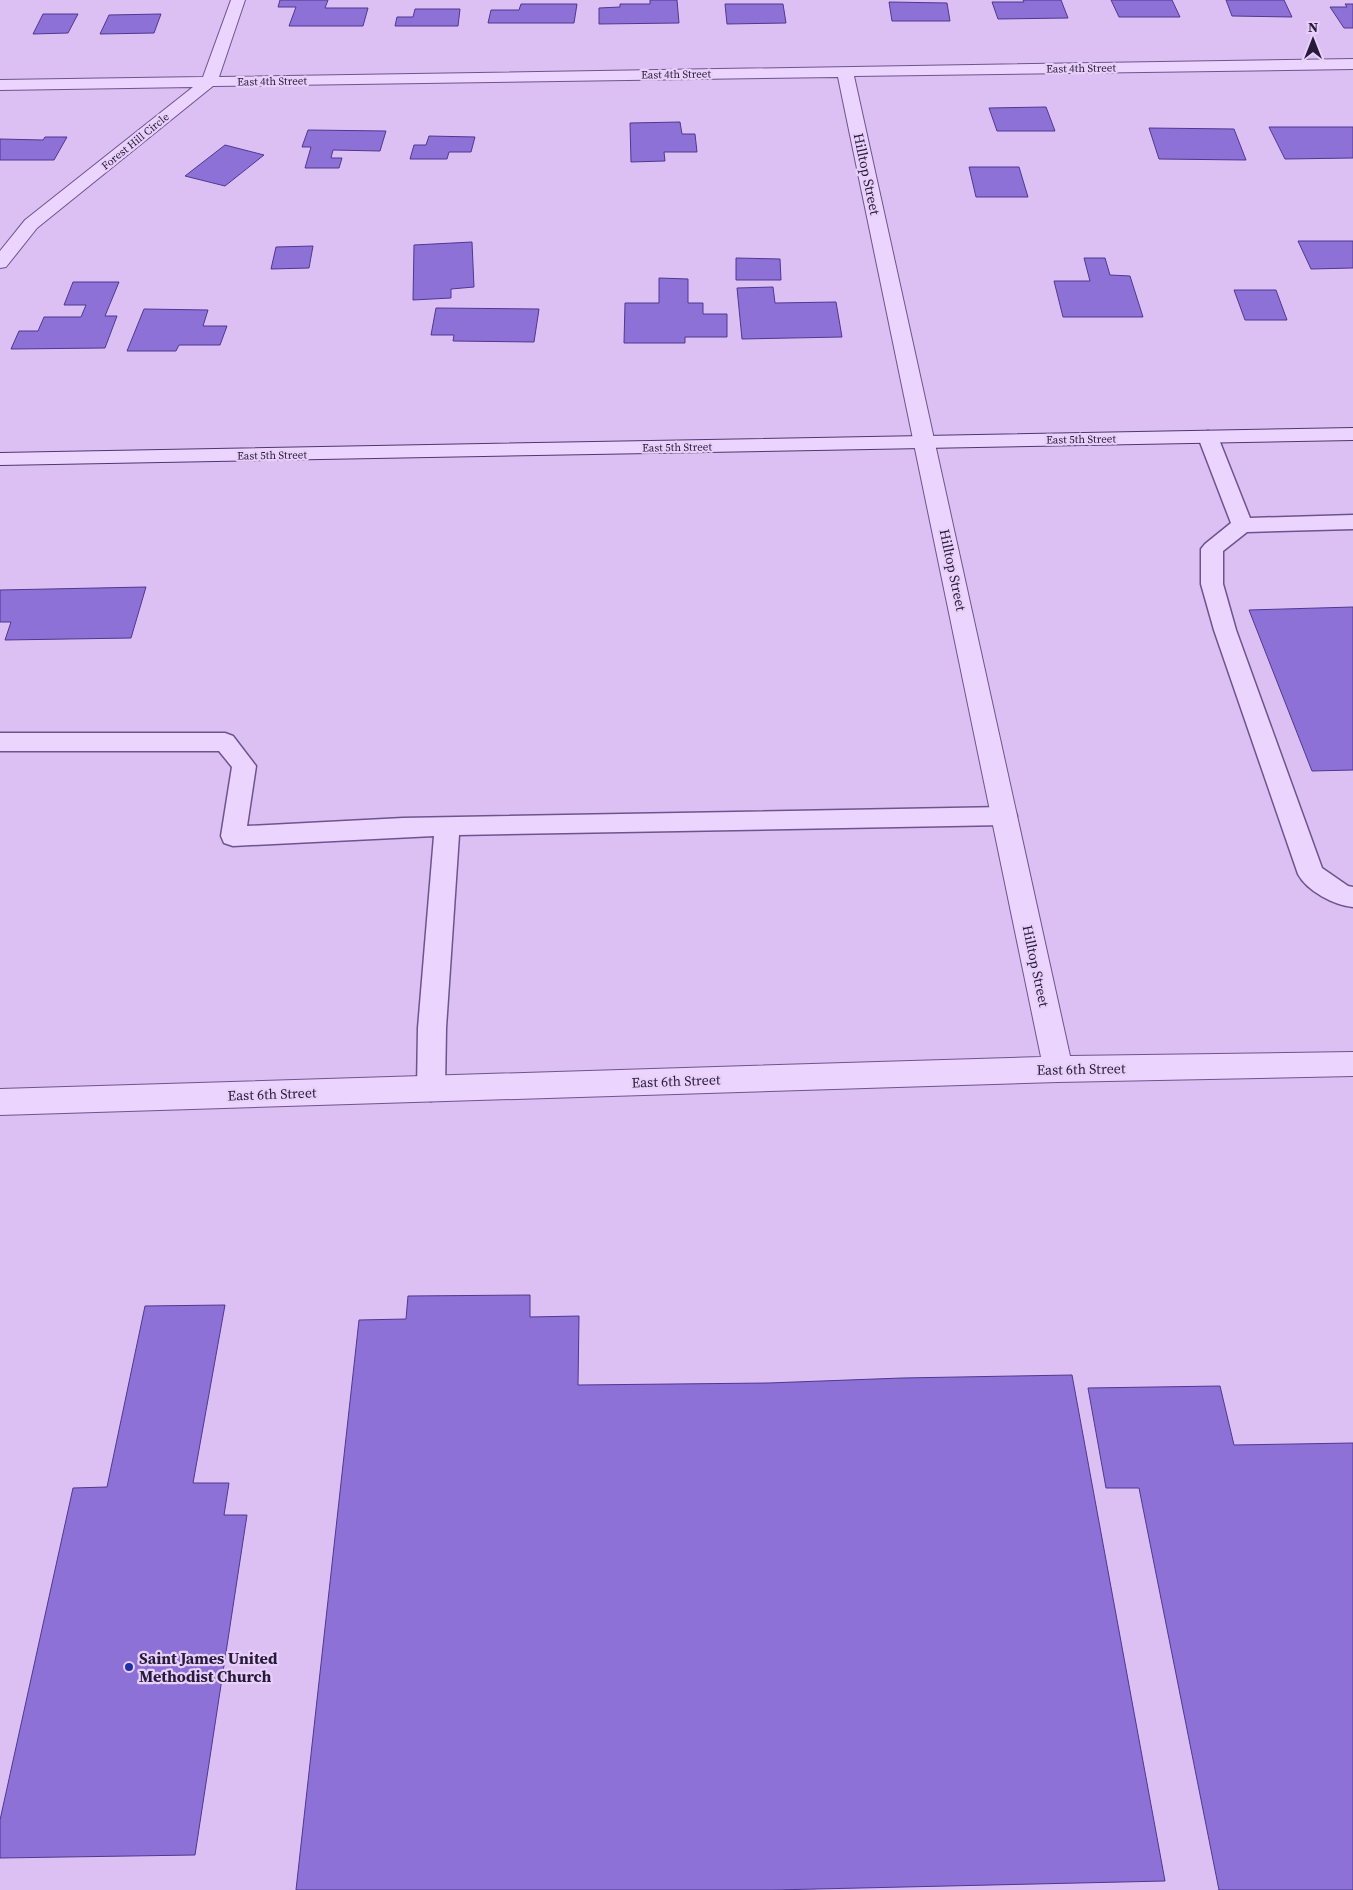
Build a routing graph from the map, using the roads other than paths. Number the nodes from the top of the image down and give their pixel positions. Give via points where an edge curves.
1 (238, 0) edge
2 (1353, 64) edge
3 (845, 71) junction
4 (209, 82) junction
5 (0, 84) edge
6 (0, 263) edge
7 (1353, 434) edge
8 (1208, 437) junction
9 (926, 443) junction
10 (0, 460) edge
11 (1353, 522) edge
12 (1242, 525) junction
13 (0, 742) edge
14 (1005, 816) junction
15 (447, 826) junction
16 (1353, 897) edge
17 (1353, 1064) edge
18 (1058, 1069) junction
19 (431, 1089) junction
20 (0, 1102) edge

1 - 4 street
2 - 3 street, East 4th Street
3 - 4 street, East 4th Street
3 - 9 street, Hilltop Street
4 - 5 street, East 4th Street
4 - 6 street, Forest Hill Circle via 32,224
7 - 8 street, East 5th Street
8 - 9 street, East 5th Street
8 - 12 lane
9 - 10 street, East 5th Street
9 - 14 street, Hilltop Street
11 - 12 lane
12 - 16 lane via 1212,548 1212,584 1225,630 1311,874 1342,896
13 - 15 lane via 225,742 244,766 233,836
14 - 15 lane
14 - 18 street, Hilltop Street
15 - 19 lane via 432,1028
17 - 18 street, East 6th Street
18 - 19 street, East 6th Street
19 - 20 street, East 6th Street

